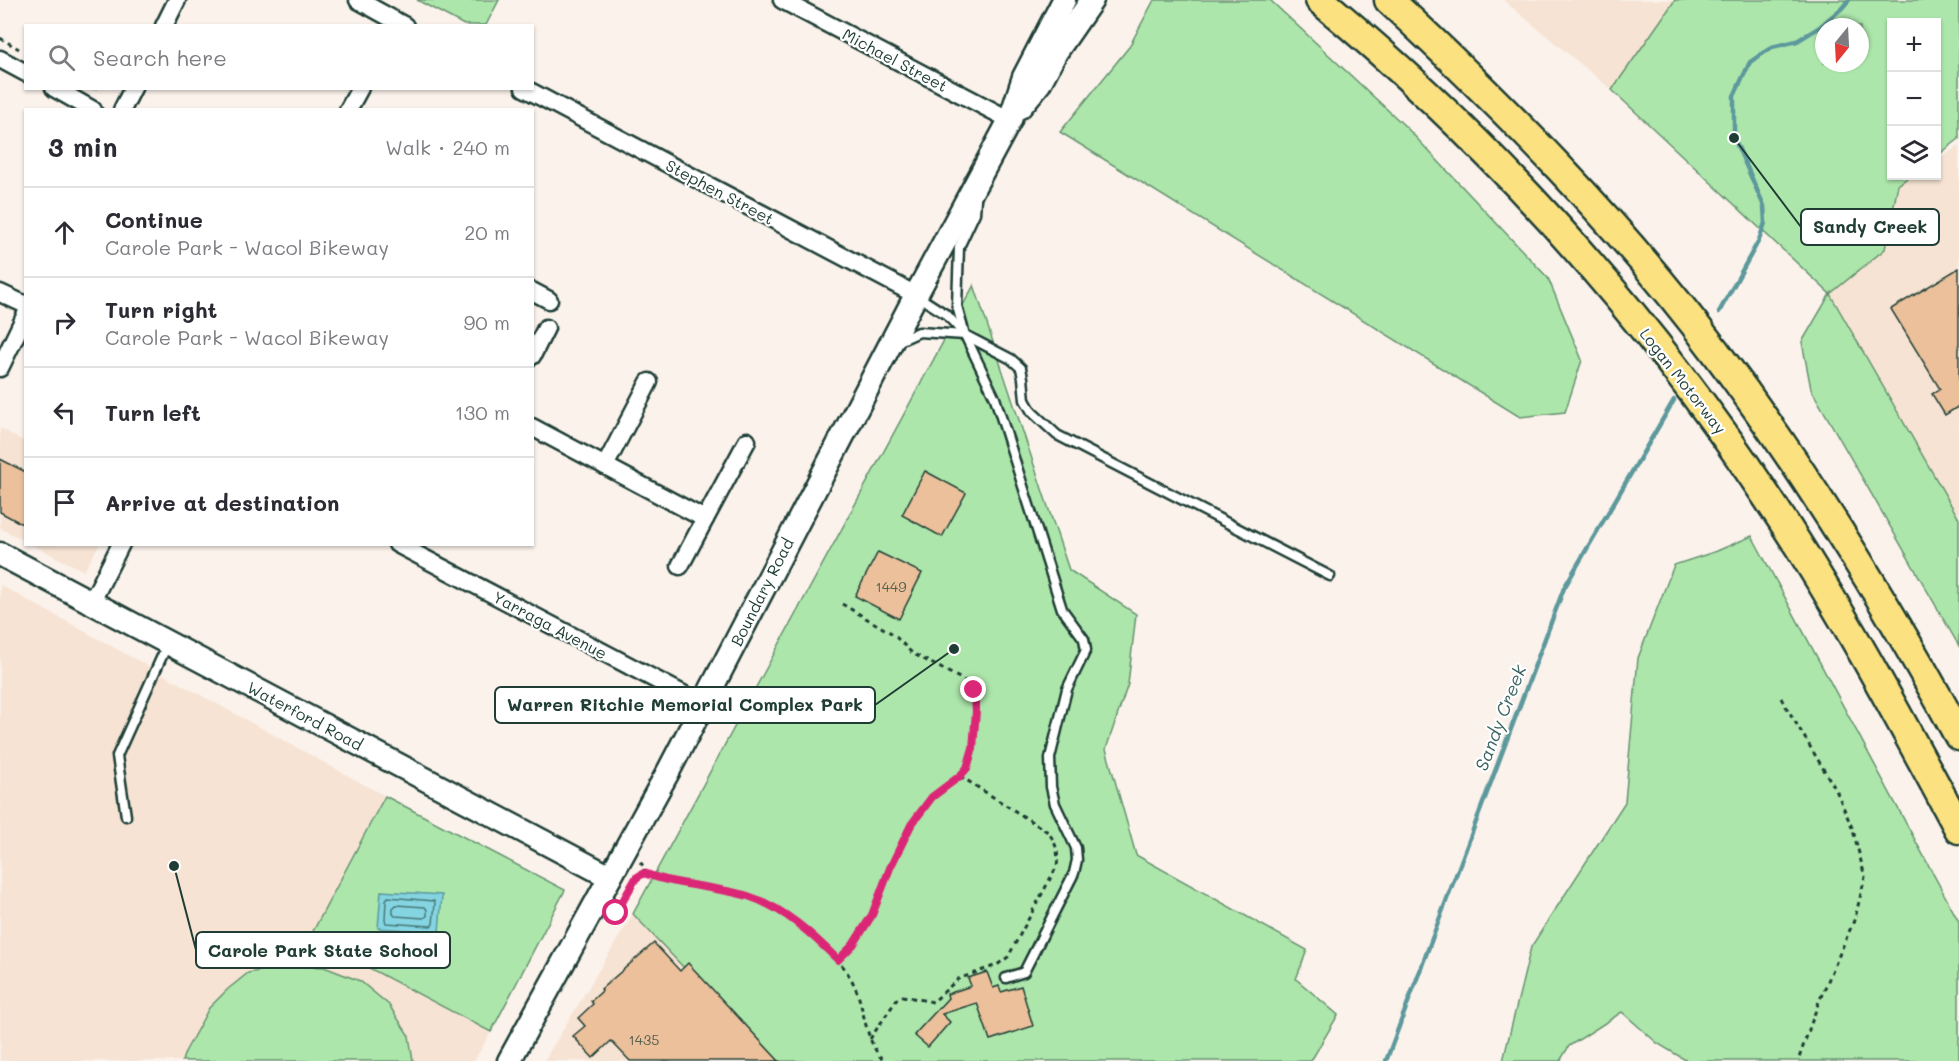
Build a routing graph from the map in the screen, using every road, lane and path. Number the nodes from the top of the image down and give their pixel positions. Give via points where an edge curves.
1 (177, 0) edge
2 (358, 0) edge
3 (782, 0) edge
4 (1064, 0) edge
5 (1092, 0) edge
6 (1320, 0) edge
7 (1389, 0) edge
8 (165, 24) edge
9 (398, 24) edge
10 (0, 38) edge
11 (24, 51) edge
12 (0, 59) edge
13 (24, 72) edge
14 (58, 90) edge
15 (132, 90) edge
16 (359, 90) edge
17 (528, 90) edge
18 (89, 108) edge
19 (123, 108) edge
20 (349, 108) edge
21 (1010, 120) junction
22 (979, 178) junction
23 (534, 292) edge
24 (0, 293) edge
25 (916, 295) junction
26 (549, 300) dead end
27 (24, 304) edge
28 (24, 318) edge
29 (546, 328) dead end
30 (965, 335) junction
31 (891, 344) junction
32 (534, 352) edge
33 (0, 368) edge
34 (649, 382) dead end
35 (534, 428) edge
36 (747, 441) dead end
37 (605, 466) junction
38 (705, 519) junction
39 (121, 546) edge
40 (401, 546) edge
41 (0, 554) edge
42 (680, 566) dead end
43 (1330, 576) dead end
44 (91, 603) junction
45 (842, 604) dead end
46 (168, 643) junction
47 (1781, 698) dead end
48 (704, 705) junction
49 (1959, 736) edge
50 (960, 776) junction
51 (126, 816) dead end
52 (1959, 829) edge
53 (639, 861) dead end
54 (644, 873) junction
55 (610, 877) junction
56 (612, 910) dead end
57 (838, 960) junction
58 (1006, 978) dead end
59 (870, 1039) junction
60 (508, 1061) edge
61 (884, 1061) edge
62 (1798, 1061) edge

1 - 8 street
2 - 9 street
3 - 21 street, Michael Street
4 - 21 main road, Boundary Road via 1024,77
5 - 21 main road, Boundary Road via 1039,84
6 - 52 highway, Logan Motorway via 1459,125 1509,177 1604,283 1695,395 1766,495 1830,597
7 - 49 highway via 1586,196 1714,349 1809,482 1886,605
10 - 11 path
12 - 13 street
14 - 18 street
15 - 19 street
16 - 20 street
17 - 25 street, Stephen Street
21 - 22 main road, Boundary Road
22 - 25 main road, Boundary Road
22 - 30 lane via 975,213 959,247 957,306
23 - 26 street
24 - 27 street
25 - 30 lane via 947,315
25 - 31 main road, Boundary Road
28 - 33 street
29 - 32 street
30 - 31 lane via 919,332
30 - 43 lane via 1021,368 1025,400 1056,435
30 - 58 lane via 995,398 1062,609 1084,639 1086,650 1067,689 1050,758 1055,804 1076,848 1074,873 1024,972
31 - 48 main road, Boundary Road
34 - 37 street
35 - 37 street
36 - 38 street
37 - 38 street
38 - 42 street
39 - 44 street
40 - 48 street, Yarraga Avenue
41 - 44 main road, Waterford Road
44 - 46 main road, Waterford Road
45 - 50 path via 893,634 912,653 969,683 974,690 973,748
46 - 51 lane via 117,756
46 - 55 main road, Waterford Road
47 - 62 path via 1836,790 1853,830 1865,877 1855,918
48 - 55 main road, Boundary Road
50 - 57 path via 932,797 911,825 872,915
50 - 59 path via 1048,832 1057,848 1057,866 1008,957 957,979 933,1002 903,996 897,999
53 - 54 path
54 - 56 path via 636,878 616,913
54 - 57 path via 660,880 750,896 808,931
55 - 60 main road, Boundary Road
57 - 59 path via 858,992
59 - 61 path

